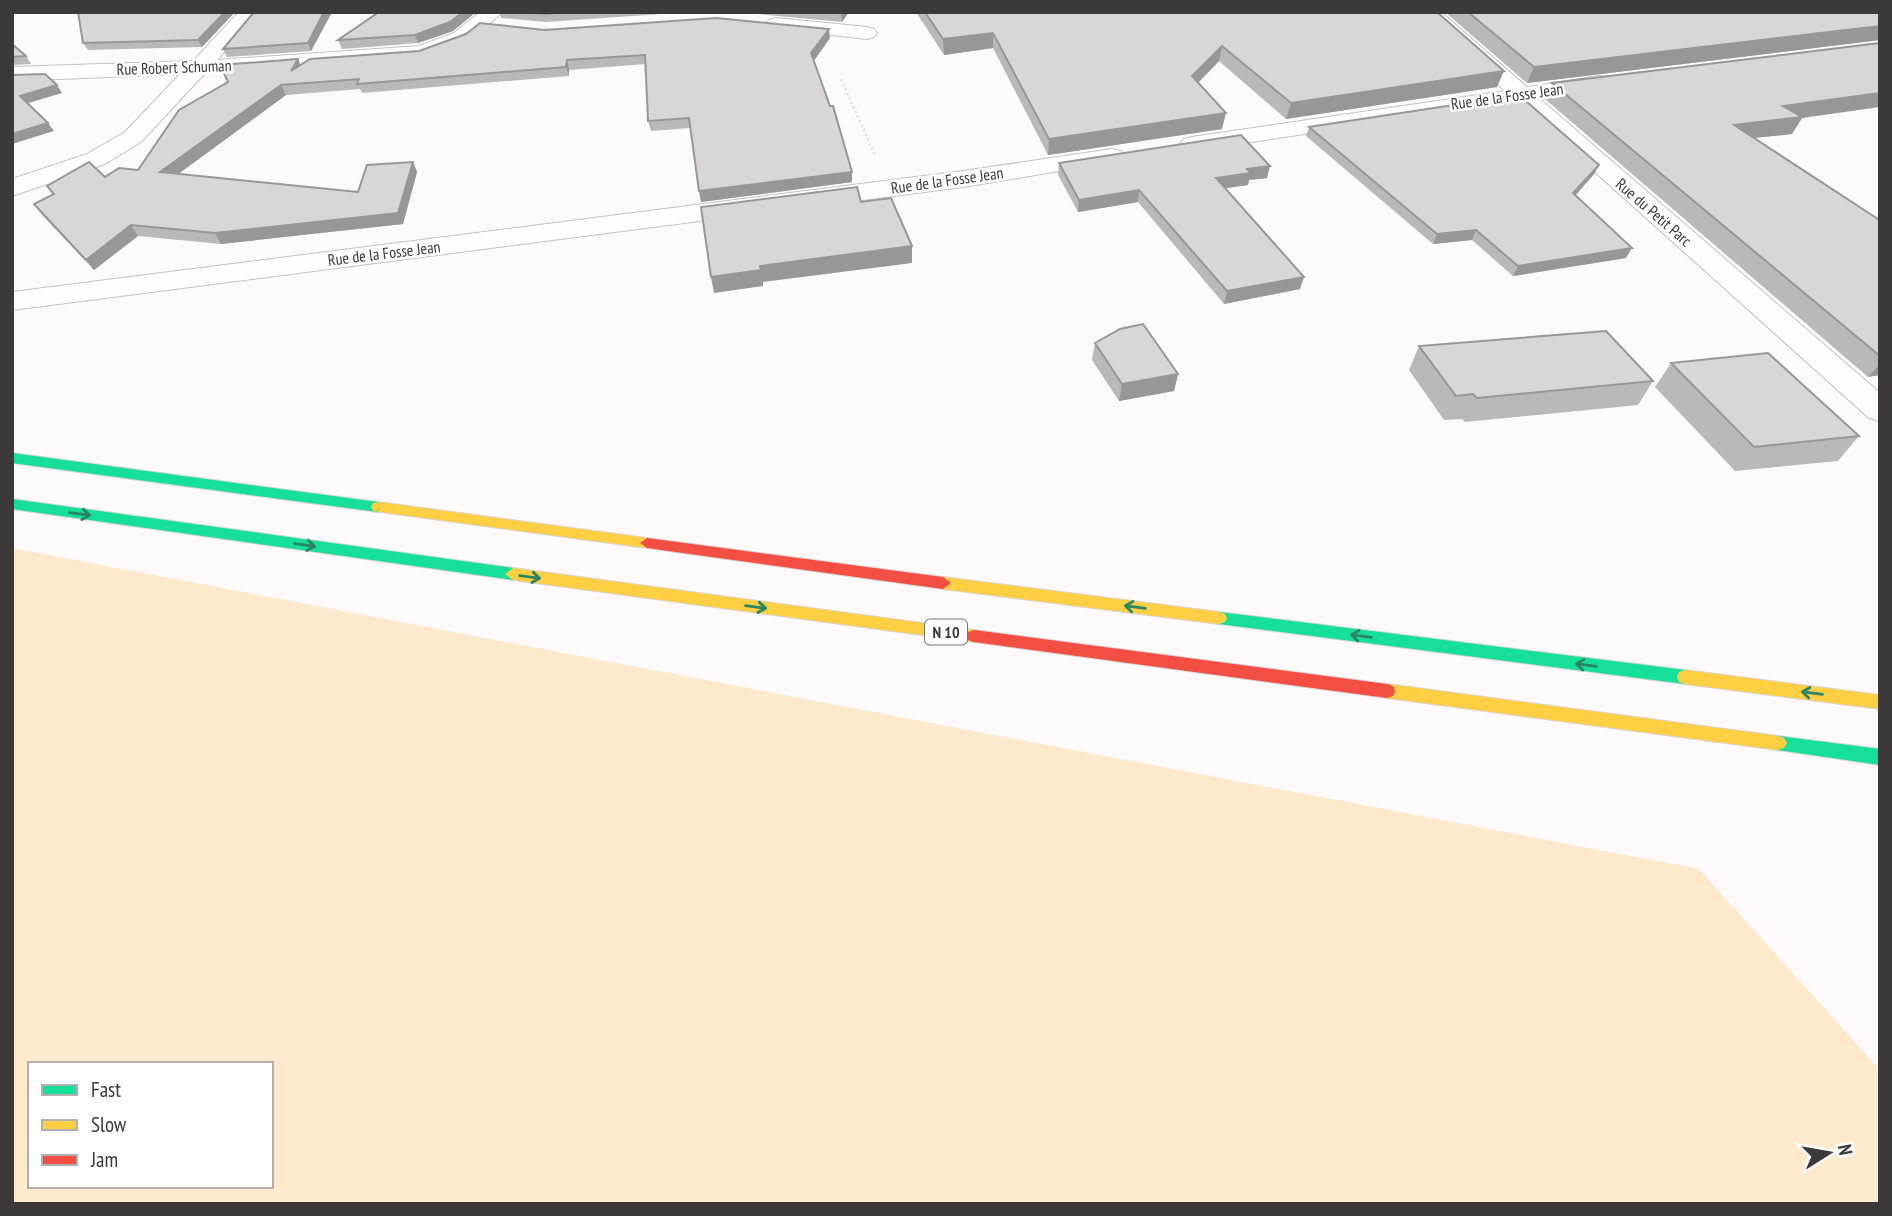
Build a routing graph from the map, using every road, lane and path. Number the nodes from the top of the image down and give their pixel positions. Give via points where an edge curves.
1 (250, 12) edge
2 (1429, 12) edge
3 (485, 18) edge
4 (758, 23) edge
5 (510, 28) edge
6 (867, 33) dead end
7 (202, 66) junction
8 (12, 74) edge
9 (841, 79) dead end
10 (1624, 80) edge
11 (1519, 93) junction
12 (1170, 147) edge
13 (1142, 151) edge
14 (12, 188) edge
15 (889, 188) junction
16 (12, 301) edge
17 (1880, 411) edge
18 (12, 458) edge
19 (12, 504) edge
20 (1880, 702) edge
21 (1880, 757) edge

1 - 7 street
2 - 11 street, Rue du Petit Parc
3 - 5 street
3 - 7 street, Rue Robert Schuman via 450,43 422,52
4 - 6 street
7 - 8 street, Rue Robert Schuman
7 - 14 street via 133,137 96,159
9 - 15 path
10 - 11 street, Rue de la Fosse Jean
11 - 12 street, Rue de la Fosse Jean
11 - 17 street, Rue du Petit Parc
13 - 15 street, Rue de la Fosse Jean
15 - 16 street, Rue de la Fosse Jean
20 -> 18 main road
19 -> 21 main road, N 10

